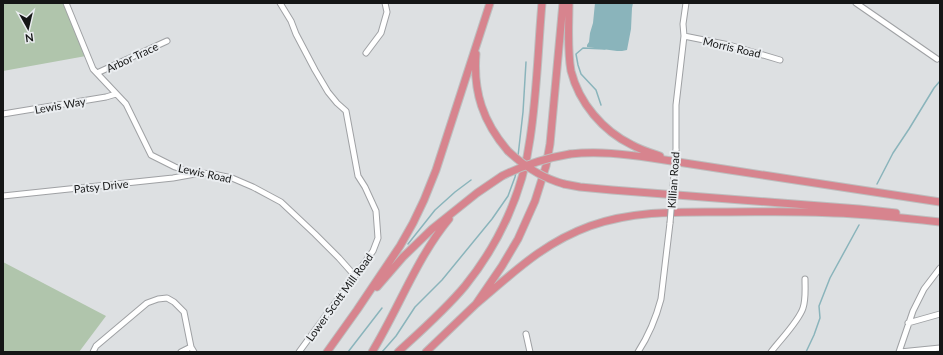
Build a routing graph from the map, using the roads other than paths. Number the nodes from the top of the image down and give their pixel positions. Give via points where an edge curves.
1 (66, 3) edge
2 (280, 3) edge
3 (384, 3) edge
4 (490, 3) edge
5 (542, 3) edge
6 (563, 3) edge
7 (568, 3) edge
8 (686, 3) edge
9 (856, 3) edge
10 (684, 36) junction
11 (167, 41) dead end
12 (478, 42) junction
13 (366, 53) dead end
14 (937, 59) dead end
15 (780, 60) dead end
16 (96, 73) junction
17 (116, 94) junction
18 (3, 114) edge
19 (672, 160) junction
20 (200, 173) junction
21 (3, 196) edge
22 (940, 202) edge
23 (461, 205) junction
24 (940, 221) edge
25 (940, 268) edge
26 (355, 276) junction
27 (805, 279) dead end
28 (476, 304) junction
29 (357, 310) junction
30 (940, 314) edge
31 (908, 323) junction
32 (526, 334) dead end
33 (940, 348) edge
34 (192, 349) edge
35 (93, 352) edge
36 (181, 352) edge
37 (299, 352) edge
38 (327, 352) edge
39 (372, 352) edge
40 (398, 352) edge
41 (426, 352) edge
42 (530, 352) edge
43 (638, 352) edge
44 (771, 352) edge
45 (900, 352) edge

1 - 16 street, Lewis Road
2 - 26 street, Lower Scott Mill Road via 328,92 346,111 358,176 376,211 378,238 373,251
3 - 13 street via 387,12 382,33
4 - 12 highway
5 - 40 highway via 530,140 521,182 510,212 484,260 467,282 436,317
6 - 28 highway via 546,166 535,201 518,239
7 - 19 highway via 571,71 580,94 601,124 611,132 640,149
8 - 10 street, Killian Road
9 - 14 street
10 - 15 street, Morris Road via 729,45
10 - 43 street, Killian Road, bridge via 676,105 676,150 670,223 661,299 651,328
11 - 16 street, Arbor Trace
12 - 24 highway, bridge via 475,76 480,104 487,120 508,151 531,170 548,179 580,187 866,209
12 - 29 highway via 424,200 400,246
16 - 17 street, Lewis Road
17 - 18 street, Lewis Way
17 - 20 street, Lewis Road via 126,104 151,155 175,167
19 - 22 highway
19 - 23 highway, bridge via 613,153 570,154 538,161 502,176
20 - 21 street, Patsy Drive
20 - 26 street, Lewis Road via 232,178 281,202
23 - 29 highway via 403,257
23 - 39 highway via 427,249
24 - 28 highway via 809,212 675,212 622,217 590,226 561,239 517,269
25 - 31 street via 919,298
26 - 37 street, Lower Scott Mill Road
27 - 44 street via 802,310
28 - 41 highway
29 - 38 highway
30 - 31 street
31 - 45 street
32 - 42 street
33 - 45 street
34 - 35 street via 184,312 167,298 147,303 96,346
34 - 36 street

